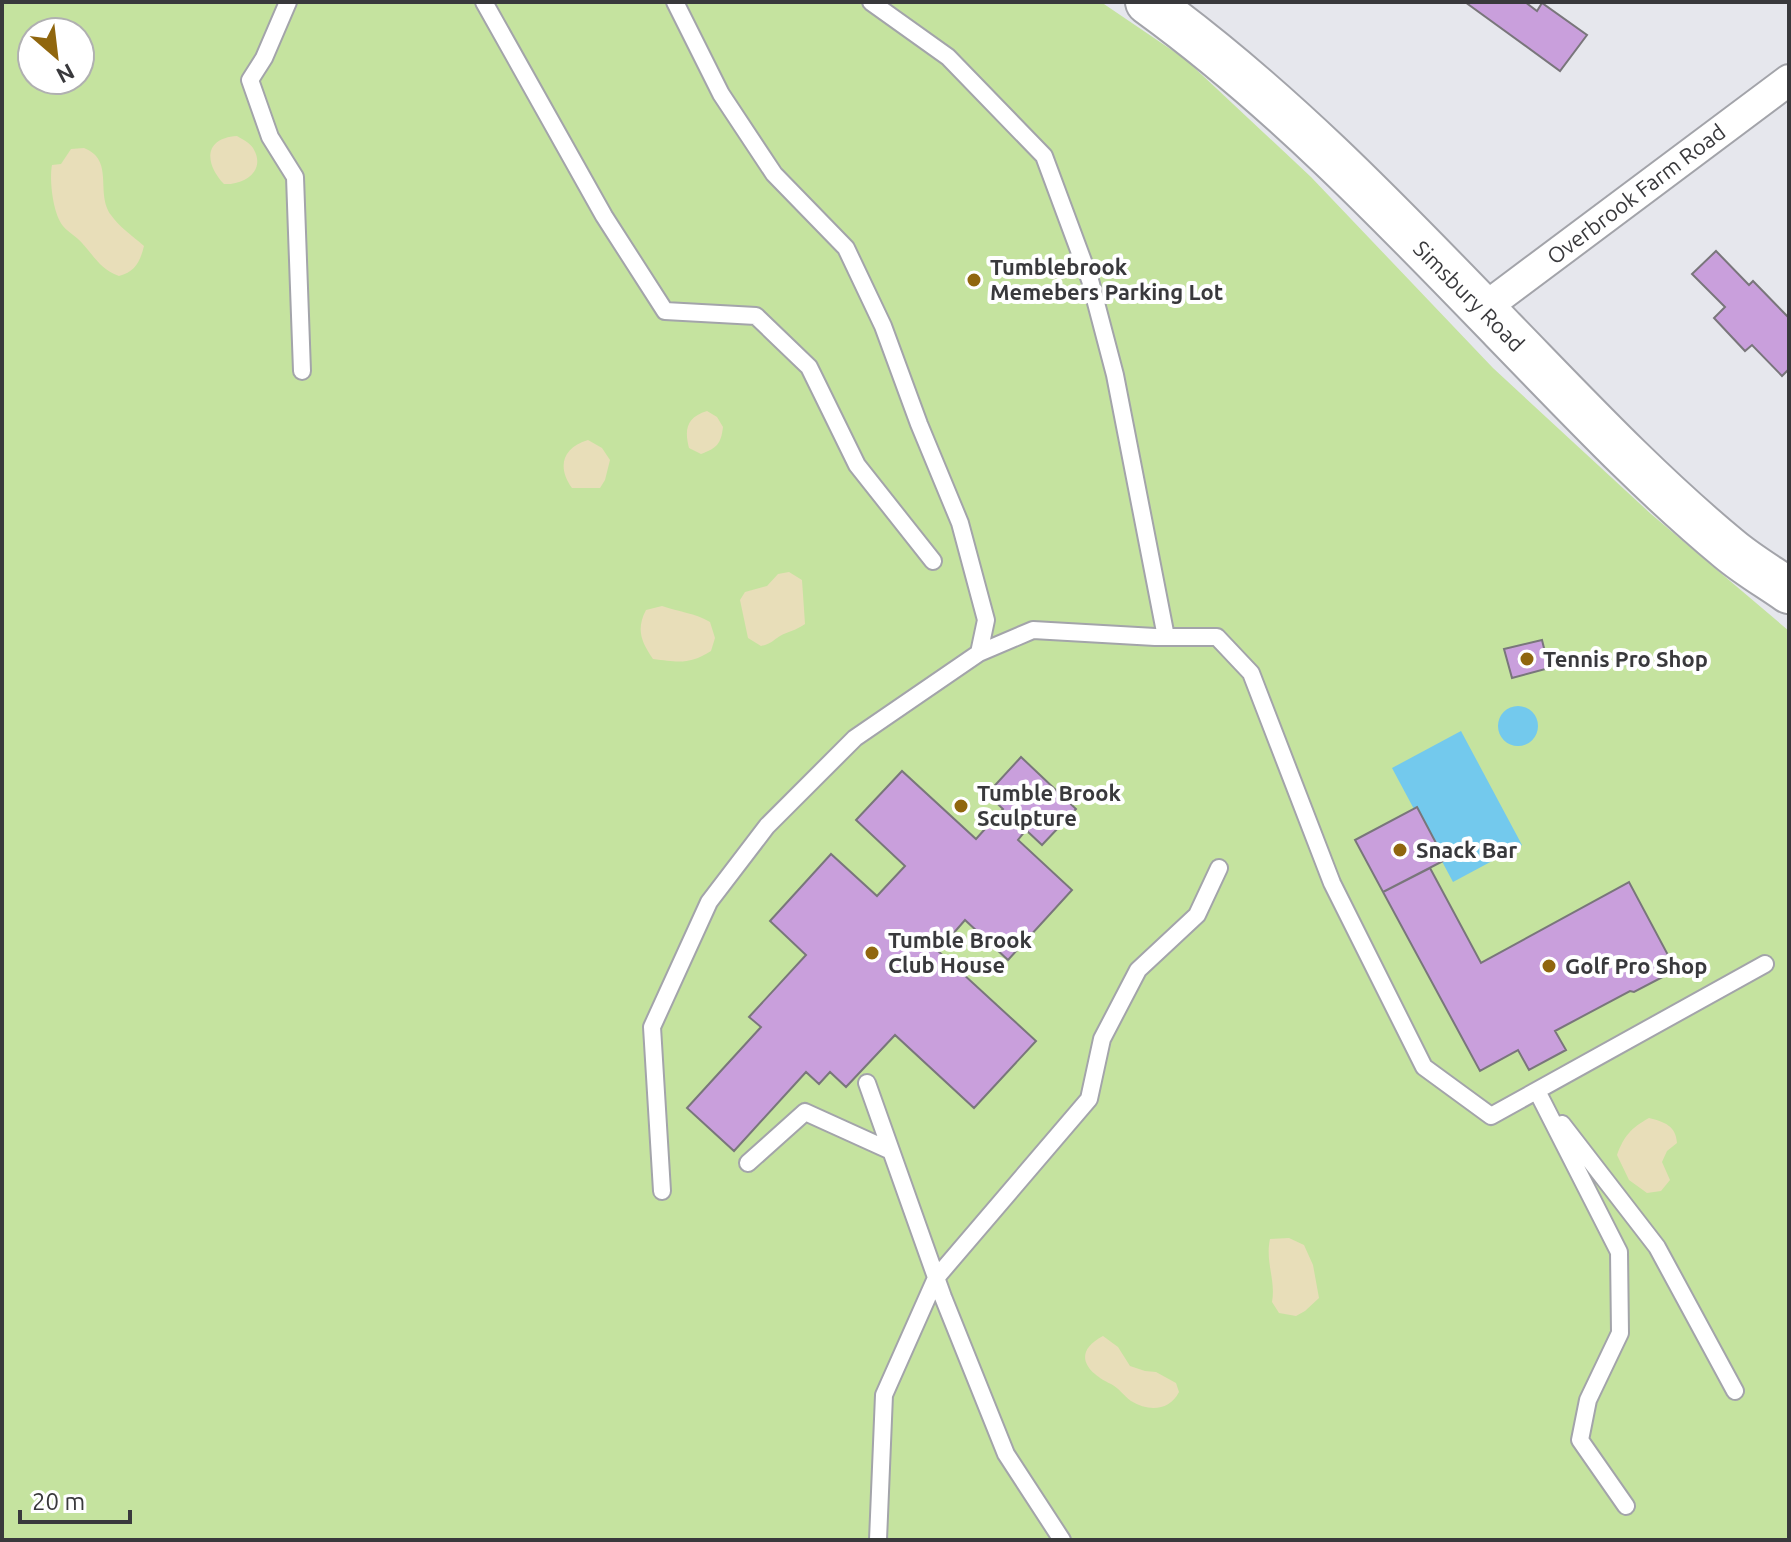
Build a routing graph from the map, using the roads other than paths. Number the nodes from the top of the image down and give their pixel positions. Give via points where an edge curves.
1 (288, 2) edge
2 (484, 2) edge
3 (675, 2) edge
4 (871, 2) edge
5 (1148, 2) edge
6 (1789, 80) edge
7 (1483, 309) junction
8 (302, 371) dead end
9 (933, 561) dead end
10 (1789, 591) edge
11 (1166, 637) junction
12 (979, 653) junction
13 (1219, 868) dead end
14 (1765, 964) dead end
15 (867, 1083) dead end
16 (1537, 1091) junction
17 (891, 1151) junction
18 (748, 1163) dead end
19 (662, 1191) dead end
20 (936, 1278) junction
21 (1735, 1391) dead end
22 (1626, 1506) dead end
23 (878, 1540) edge
24 (1062, 1540) edge

1 - 8 lane via 250,80 270,137 295,177
2 - 9 lane via 604,216 665,311 756,316 809,367 857,465
3 - 12 lane via 721,94 774,174 846,248 883,326 960,523 986,620
4 - 11 lane via 948,57 1044,156 1090,280 1115,375
5 - 7 main road, Simsbury Road via 1264,93
6 - 7 street, Overbrook Farm Road
7 - 10 main road, Simsbury Road via 1637,468 1732,551
11 - 12 lane via 1033,630
11 - 16 lane via 1217,637 1251,673 1332,883 1424,1067 1491,1116
12 - 19 lane via 855,738 767,826 709,902 652,1027
13 - 20 lane via 1197,915 1138,970 1102,1039 1089,1099
14 - 16 lane
15 - 17 lane
16 - 21 lane via 1657,1247
16 - 22 lane via 1619,1252 1620,1333 1588,1400 1580,1440
17 - 18 lane via 805,1112
17 - 20 lane
20 - 23 lane via 884,1395
20 - 24 lane via 1006,1454

